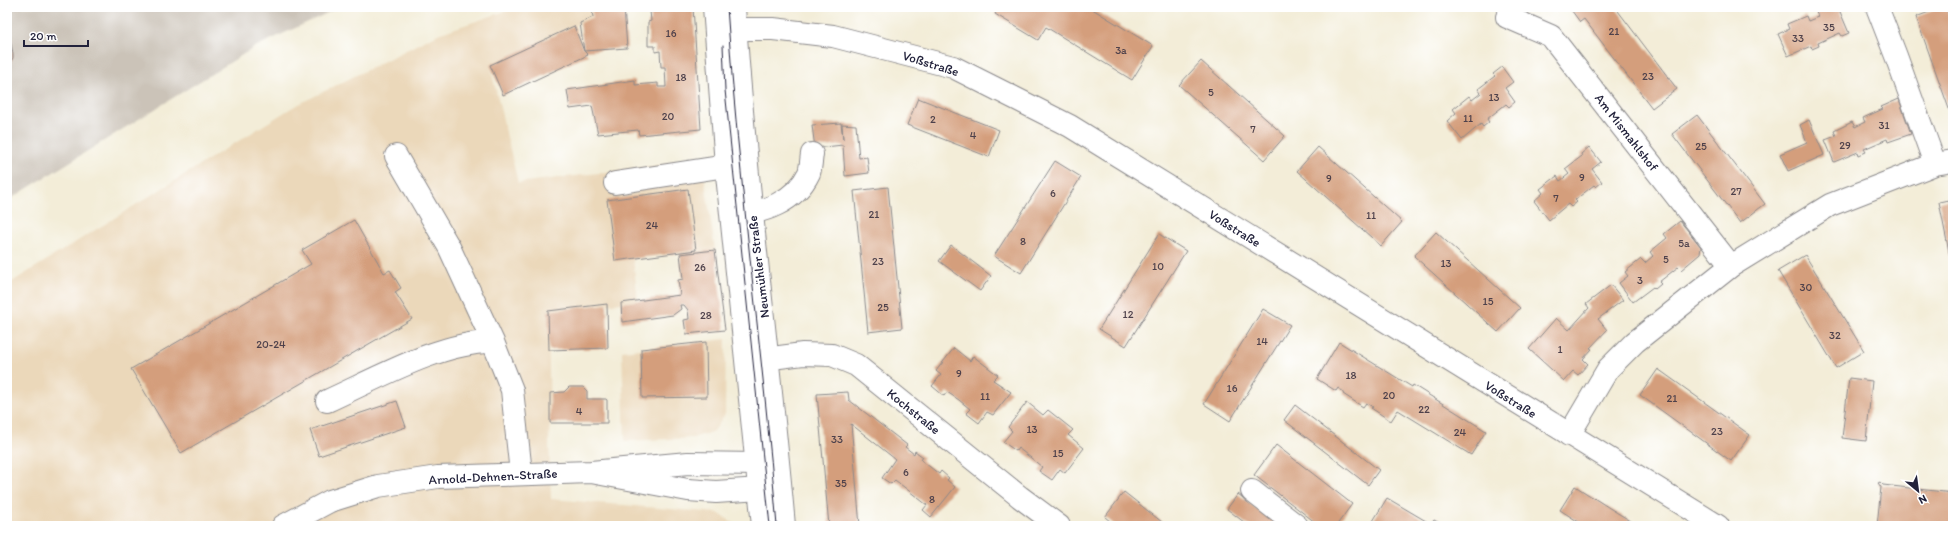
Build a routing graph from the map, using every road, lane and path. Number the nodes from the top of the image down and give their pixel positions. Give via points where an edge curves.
1 (714, 7) edge
2 (734, 7) edge
3 (1877, 7) edge
4 (1507, 17) dead end
5 (726, 29) junction
6 (812, 154) dead end
7 (396, 156) dead end
8 (1944, 163) edge
9 (736, 164) junction
10 (616, 183) dead end
11 (741, 214) junction
12 (1731, 266) junction
13 (493, 342) junction
14 (769, 359) junction
15 (747, 361) junction
16 (327, 401) dead end
17 (1569, 435) junction
18 (758, 464) junction
19 (591, 472) junction
20 (521, 473) junction
21 (779, 475) junction
22 (760, 489) junction
23 (1252, 491) dead end
24 (283, 526) edge
25 (763, 526) edge
26 (784, 526) edge
27 (1060, 526) edge
28 (1298, 526) edge
29 (1718, 526) edge

1 - 5 street, Neumühler Straße
2 - 5 street, Neumühler Straße
3 - 8 street
4 - 12 street, Am Mismahlshof via 1551,36
5 - 9 street, Neumühler Straße
5 - 17 street, Voßstraße via 773,29 833,36 953,67 1070,126
6 - 11 street via 810,171 800,186 787,198 776,205
7 - 13 street via 449,247
8 - 12 street via 1830,205
9 - 10 street
9 - 11 street, Neumühler Straße
11 - 14 street, Neumühler Straße
11 - 15 street, Neumühler Straße
12 - 17 street via 1635,342 1608,369
13 - 16 street via 478,342 428,356
13 - 20 street via 512,390
14 - 15 street, Kochstraße
14 - 21 street, Neumühler Straße
14 - 27 street, Kochstraße via 803,354 832,355 856,365 1020,497
15 - 18 street, Neumühler Straße
17 - 29 street, Voßstraße
18 - 19 street, Arnold-Dehnen-Straße via 688,463
18 - 21 street, Arnold-Dehnen-Straße via 772,469
18 - 22 street, Neumühler Straße
19 - 20 street, Arnold-Dehnen-Straße
19 - 22 street, Arnold-Dehnen-Straße via 688,490 716,492
20 - 24 street, Arnold-Dehnen-Straße via 438,477 378,486 330,501
21 - 22 street, Arnold-Dehnen-Straße via 773,483
21 - 26 street, Neumühler Straße
22 - 25 street, Neumühler Straße
23 - 28 street

